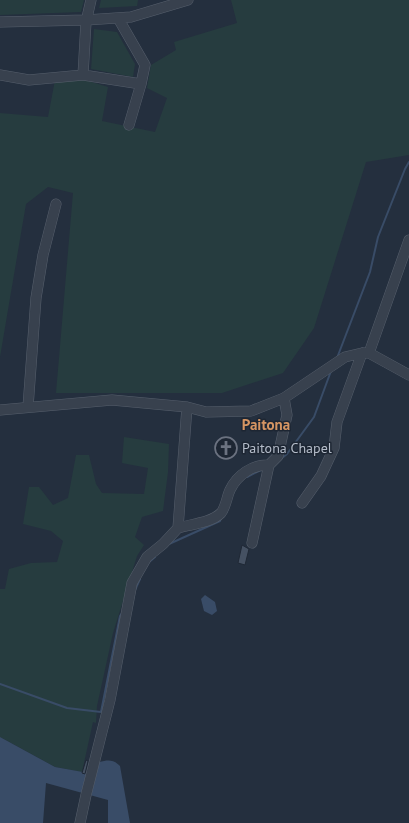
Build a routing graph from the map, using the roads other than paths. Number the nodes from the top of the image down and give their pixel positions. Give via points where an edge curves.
1 (91, 0) edge
2 (188, 0) edge
3 (118, 18) junction
4 (86, 20) junction
5 (0, 22) edge
6 (83, 74) junction
7 (0, 75) edge
8 (141, 84) junction
9 (129, 125) dead end
10 (56, 204) dead end
11 (409, 240) edge
12 (365, 353) junction
13 (409, 375) edge
14 (284, 398) junction
15 (28, 407) junction
16 (187, 407) junction
17 (0, 410) edge
18 (269, 465) junction
19 (302, 503) dead end
20 (178, 528) junction
21 (252, 543) dead end
22 (80, 823) edge

1 - 4 street
2 - 3 street via 131,18
3 - 4 street
3 - 8 street via 145,65
4 - 5 street
4 - 6 street
6 - 7 street via 29,80
6 - 8 street
8 - 9 street
10 - 15 street via 43,255 36,298
11 - 12 street
12 - 13 street
12 - 14 street via 345,357
12 - 19 street via 337,422 334,448 321,476
14 - 16 street via 251,411 206,412
14 - 18 street via 287,415 278,456
15 - 16 street via 112,400
15 - 17 street
16 - 20 street
18 - 20 street via 260,465 236,479 222,512 212,519
18 - 21 street
20 - 22 street via 147,557 132,583 110,700

